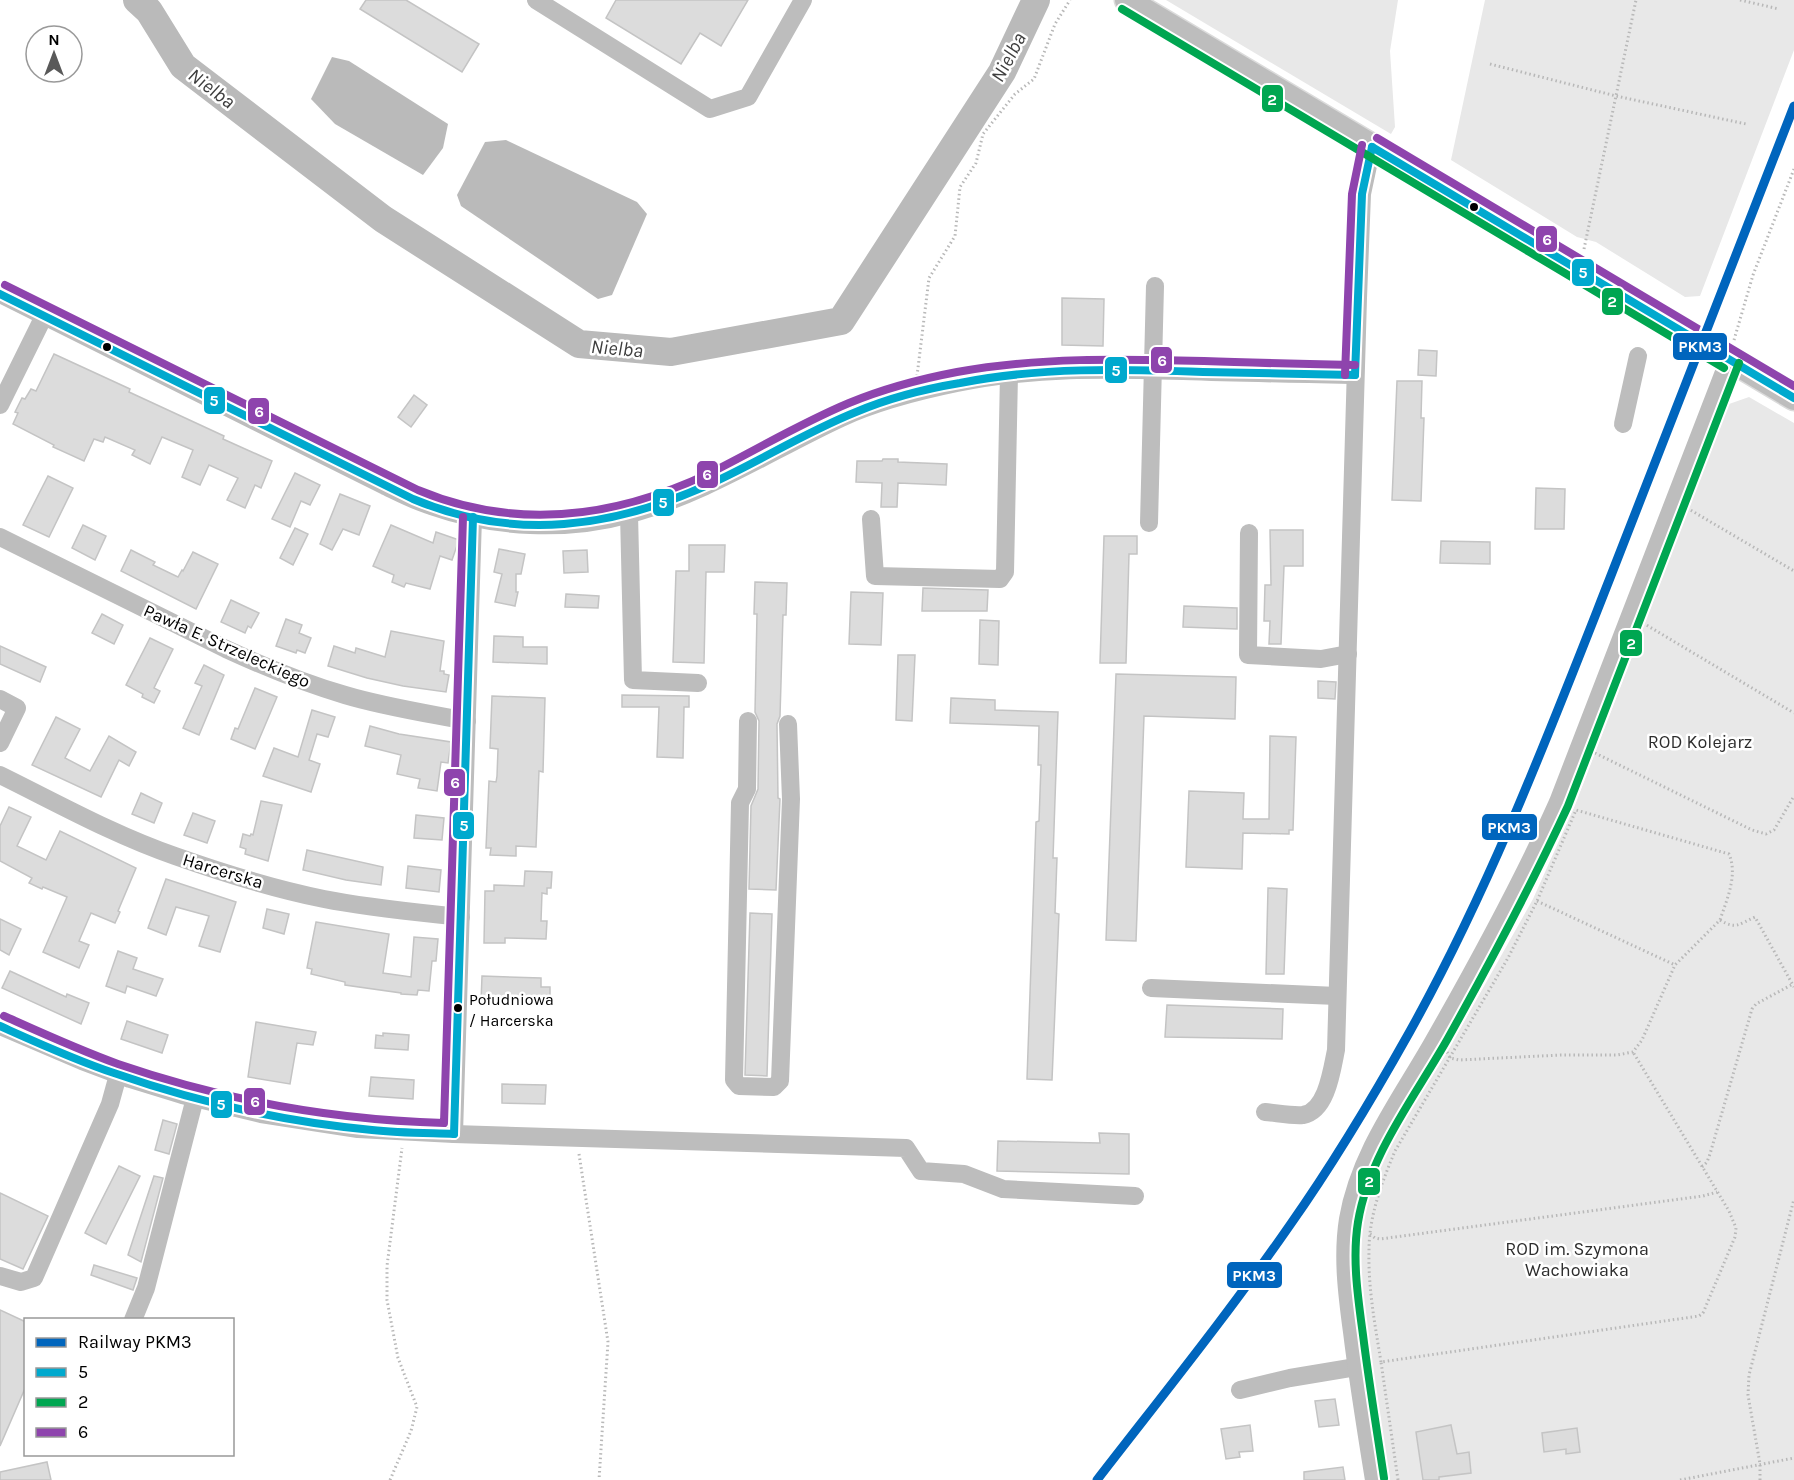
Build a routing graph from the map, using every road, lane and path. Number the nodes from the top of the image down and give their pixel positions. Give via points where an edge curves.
1 (536, 0) edge
2 (803, 0) edge
3 (1070, 0) edge
4 (1127, 0) edge
5 (1636, 0) edge
6 (1740, 0) edge
7 (1779, 9) dead end
8 (1490, 64) dead end
9 (1616, 96) junction
10 (1746, 124) dead end
11 (1372, 147) junction
12 (1794, 169) edge
13 (1575, 267) junction
14 (1155, 286) dead end
15 (0, 294) edge
16 (44, 316) junction
17 (1638, 356) dead end
18 (1729, 359) junction
19 (1154, 370) junction
20 (1009, 374) junction
21 (1355, 375) junction
22 (1791, 390) edge
23 (915, 393) junction
24 (0, 405) edge
25 (1623, 424) dead end
26 (1675, 500) junction
27 (629, 514) junction
28 (473, 518) junction
29 (871, 519) dead end
30 (1149, 523) dead end
31 (1249, 532) dead end
32 (0, 537) edge
33 (1794, 571) edge
34 (1630, 615) junction
35 (1348, 654) junction
36 (698, 683) dead end
37 (0, 699) edge
38 (1794, 713) edge
39 (467, 721) junction
40 (748, 721) dead end
41 (788, 724) dead end
42 (0, 743) edge
43 (1580, 745) junction
44 (0, 775) edge
45 (1794, 796) edge
46 (1537, 901) junction
47 (461, 917) junction
48 (1720, 920) junction
49 (1675, 965) junction
50 (1794, 985) edge
51 (1151, 988) dead end
52 (1337, 996) junction
53 (0, 1026) edge
54 (1432, 1043) junction
55 (1633, 1052) junction
56 (1450, 1058) junction
57 (118, 1075) junction
58 (195, 1098) junction
59 (1265, 1112) dead end
60 (404, 1132) junction
61 (454, 1134) junction
62 (577, 1138) junction
63 (1702, 1167) junction
64 (1717, 1192) junction
65 (1135, 1196) dead end
66 (1794, 1199) edge
67 (1370, 1234) junction
68 (0, 1276) edge
69 (134, 1318) edge
70 (1381, 1362) junction
71 (1356, 1367) junction
72 (1240, 1390) dead end
73 (1794, 1458) edge
74 (1760, 1464) junction
75 (390, 1480) edge
76 (599, 1480) edge
77 (1374, 1480) edge
78 (1398, 1480) edge
79 (1680, 1480) edge
80 (1760, 1480) edge

1 - 2 street via 710,109 748,97
3 - 23 path via 1055,24 1034,79 1015,94 983,134 976,163 960,187 955,236 929,278
4 - 11 main road
5 - 9 path
6 - 7 path
8 - 9 path
9 - 10 path
9 - 13 path via 1587,239
11 - 13 main road
11 - 21 street via 1362,194
12 - 18 path via 1753,275
13 - 18 main road
14 - 19 street
15 - 16 street
16 - 24 street
16 - 28 street via 385,486
17 - 25 street
18 - 22 main road
18 - 26 street
19 - 20 street
19 - 21 street
19 - 30 street
20 - 23 street
20 - 29 street via 1005,572 1000,579 875,576
21 - 35 street
23 - 27 street via 843,417 699,488
26 - 33 path
26 - 34 street
27 - 28 street via 550,525
27 - 36 street via 633,680
28 - 39 street
31 - 35 street via 1248,655 1321,659
32 - 39 street, Pawła E. Strzeleckiego via 273,670 347,696
34 - 38 path
34 - 43 street
35 - 52 street
37 - 42 street via 17,708
39 - 47 street
40 - 41 street via 747,789 740,803 734,1080 739,1086 774,1087 780,1081 791,799
43 - 45 path via 1760,833 1774,830
43 - 54 street via 1531,861
44 - 47 street, Harcerska via 153,847 260,883 374,908
46 - 48 path via 1576,810 1729,854 1733,874
46 - 49 path
46 - 56 path
47 - 61 street
48 - 49 path
48 - 50 path via 1736,926 1755,917
49 - 55 path
50 - 63 path via 1756,1004 1752,1010 1710,1154
51 - 52 street
52 - 59 street via 1336,1050 1322,1101 1314,1111 1303,1115
53 - 57 street
54 - 56 path
54 - 71 street via 1374,1144 1354,1191 1345,1250
55 - 56 path
55 - 63 path
56 - 67 path via 1395,1151 1382,1182
57 - 58 street
57 - 68 street via 110,1104 34,1278 21,1282
58 - 60 street via 358,1129
58 - 69 street via 147,1288
60 - 61 street
60 - 75 path via 387,1266 387,1300 398,1358 417,1407
61 - 62 street
62 - 65 street via 906,1148 921,1171 964,1174 1003,1189
62 - 76 path via 608,1342
63 - 64 path
64 - 67 path via 1380,1239
64 - 70 path via 1736,1228 1735,1237 1700,1316
66 - 74 path via 1749,1375 1748,1395
67 - 70 path via 1371,1303
70 - 78 path
71 - 72 street
71 - 77 street
73 - 74 path
74 - 79 path
74 - 80 path

